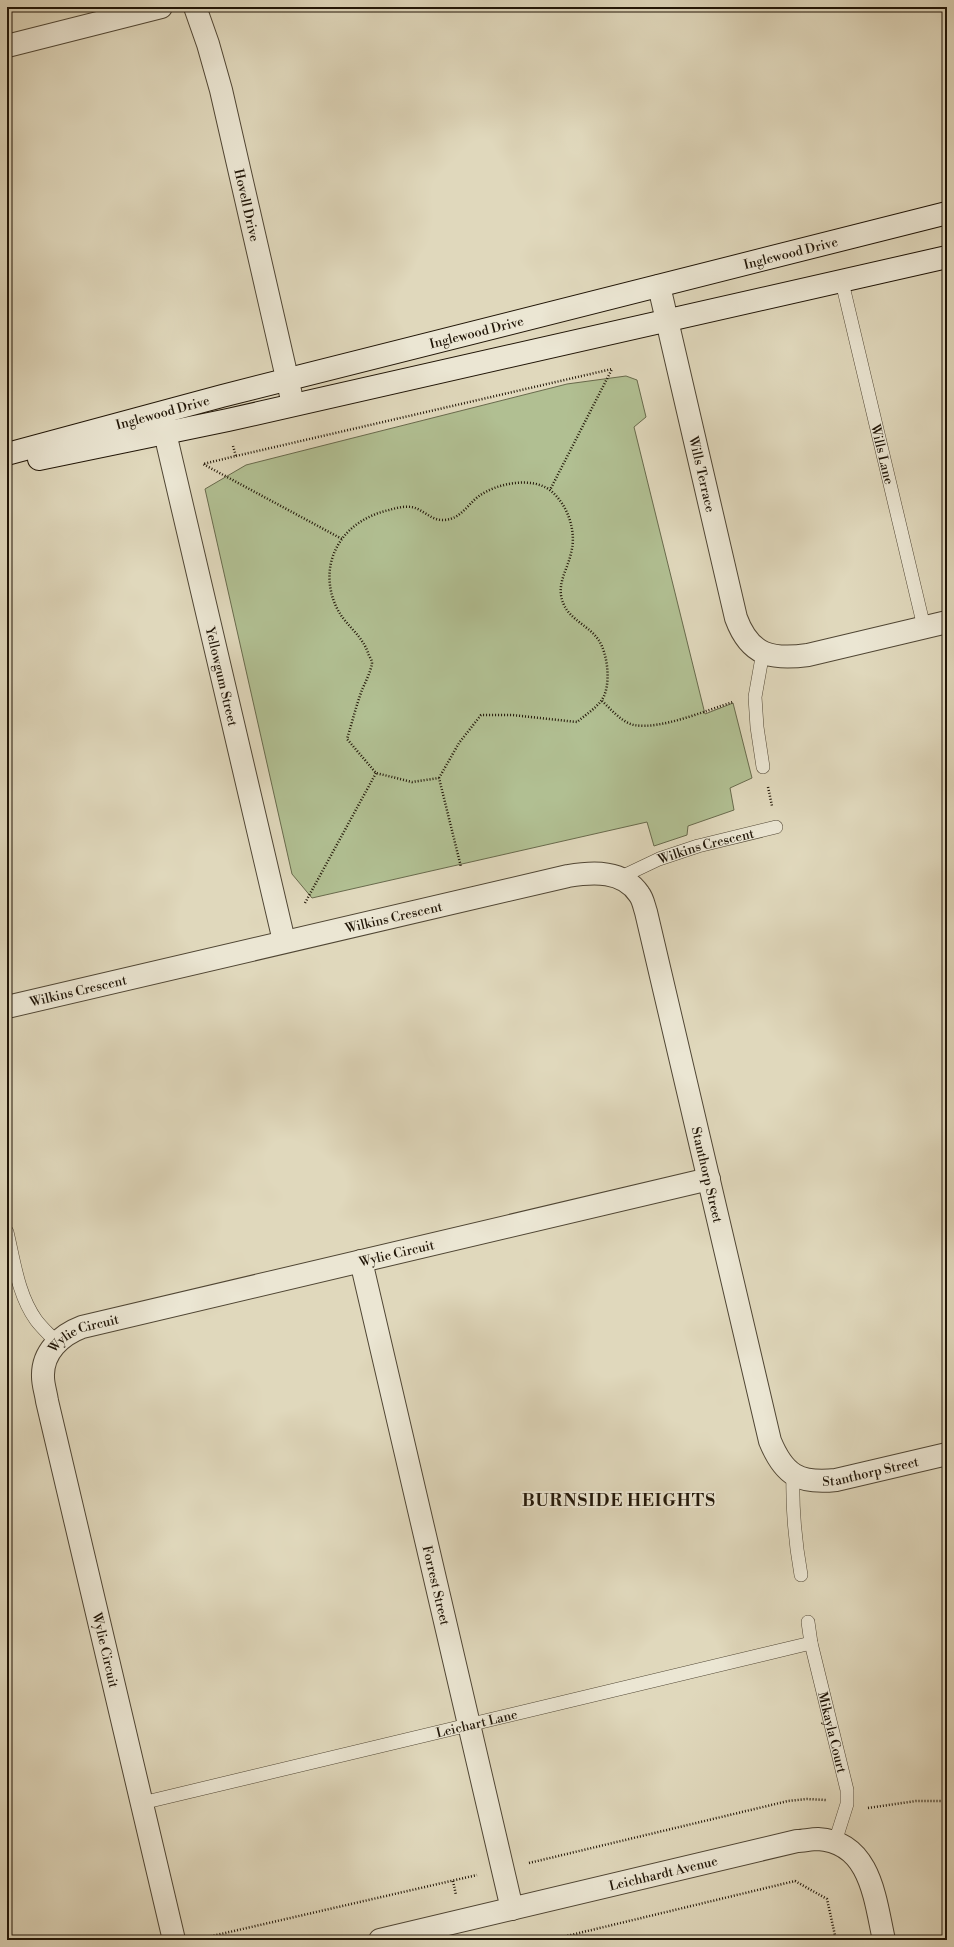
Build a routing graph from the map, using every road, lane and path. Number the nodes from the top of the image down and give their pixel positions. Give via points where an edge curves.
1 (161, 7) edge
2 (195, 7) edge
3 (7, 46) edge
4 (947, 213) edge
5 (947, 257) edge
6 (842, 282) junction
7 (659, 286) junction
8 (666, 322) junction
9 (288, 379) junction
10 (294, 404) junction
11 (163, 411) junction
12 (228, 420) junction
13 (165, 433) junction
14 (7, 454) edge
15 (236, 456) junction
16 (7, 466) edge
17 (550, 490) junction
18 (342, 539) junction
19 (947, 622) edge
20 (924, 627) junction
21 (763, 652) junction
22 (755, 697) junction
23 (602, 701) junction
24 (763, 767) joint
25 (376, 773) junction
26 (439, 778) junction
27 (776, 827) joint
28 (461, 867) dead end
29 (618, 878) junction
30 (305, 903) dead end
31 (284, 941) junction
32 (7, 1007) edge
33 (709, 1179) junction
34 (7, 1232) edge
35 (361, 1261) junction
36 (56, 1342) junction
37 (947, 1454) edge
38 (793, 1475) junction
39 (801, 1575) dead end
40 (808, 1622) dead end
41 (811, 1643) junction
42 (469, 1726) junction
43 (947, 1801) edge
44 (142, 1803) junction
45 (847, 1804) junction
46 (835, 1842) junction
47 (503, 1869) junction
48 (512, 1909) junction
49 (174, 1940) edge
50 (197, 1940) edge
51 (380, 1940) edge
52 (550, 1940) edge
53 (836, 1940) edge
54 (884, 1940) edge

1 - 3 street
2 - 9 street, Hovell Drive via 221,90
4 - 7 street, Inglewood Drive
5 - 6 street, Inglewood Drive
6 - 8 street, Inglewood Drive
6 - 20 lane, Wills Lane
7 - 8 street, Wills Terrace
7 - 9 street, Inglewood Drive
8 - 10 street, Inglewood Drive
8 - 21 street, Wills Terrace via 736,618 747,641
9 - 10 street, Hovell Drive
9 - 11 street, Inglewood Drive
10 - 12 street, Inglewood Drive
11 - 13 street, Yellowgum Street
11 - 14 street, Inglewood Drive
12 - 13 street, Inglewood Drive
12 - 15 path
13 - 16 street, Inglewood Drive
13 - 31 street, Yellowgum Street
15 - 17 path via 612,369
15 - 18 path via 203,464
17 - 18 path via 536,484 515,483 496,486 478,496 468,509 444,520 434,518 412,506 381,512 360,520
17 - 23 path via 562,503 574,537 572,553 560,584 562,597 566,609 575,620 598,639 606,659 609,682
18 - 25 path via 331,560 329,580 333,602 365,645 372,663 347,739
19 - 20 street, Wills Terrace
20 - 21 street, Wills Terrace via 808,655 775,657
21 - 22 lane
22 - 23 path via 658,725 633,725 619,718
22 - 24 lane
23 - 26 path via 577,722 512,715 481,715 459,743
24 - 27 path
25 - 26 path via 412,782
25 - 30 path
26 - 28 path
27 - 29 lane, Wilkins Crescent via 698,846 659,859
29 - 31 street, Wilkins Crescent via 590,872 568,876
29 - 33 street, Stanthorp Street via 640,894 646,912
31 - 32 street, Wilkins Crescent
33 - 35 street, Wylie Circuit
33 - 38 street, Stanthorp Street via 770,1441 777,1458
34 - 36 lane via 21,1289 29,1309
35 - 36 street, Wylie Circuit via 82,1327 67,1333
35 - 42 street, Forrest Street
36 - 44 street, Wylie Circuit via 44,1364 43,1377
37 - 38 street, Stanthorp Street via 836,1480 819,1482
38 - 39 lane via 794,1533
40 - 41 lane, Mikayla Court
41 - 42 lane, Leichart Lane
41 - 45 lane, Mikayla Court via 847,1790
42 - 44 lane, Leichart Lane
42 - 47 street, Forrest Street
43 - 45 path via 916,1801 864,1809
44 - 49 street, Wylie Circuit
45 - 46 lane, Mikayla Court
45 - 47 path via 806,1799 788,1801
46 - 48 street, Leichhardt Avenue via 818,1839 797,1841
46 - 54 street, Leichhardt Avenue via 854,1854 866,1871
47 - 48 street, Forrest Street
47 - 50 path
48 - 51 street, Leichhardt Avenue
52 - 53 path via 795,1881 827,1899

